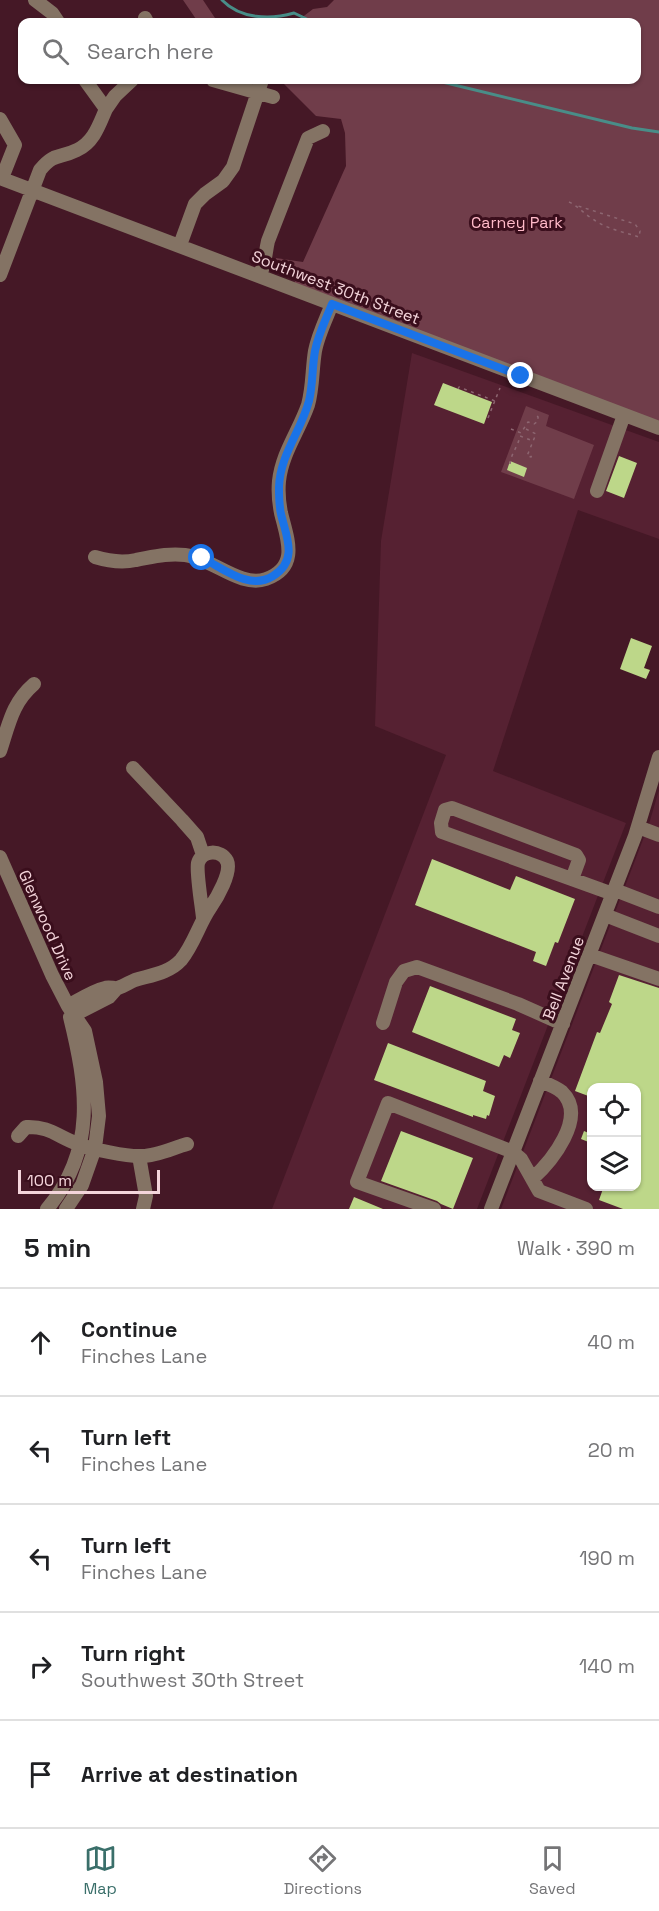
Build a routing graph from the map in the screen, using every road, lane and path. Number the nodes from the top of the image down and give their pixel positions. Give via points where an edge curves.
1 (35, 0) edge
2 (55, 18) edge
3 (89, 84) edge
4 (128, 84) edge
5 (244, 84) edge
6 (260, 86) edge
7 (273, 97) dead end
8 (106, 109) junction
9 (0, 119) edge
10 (323, 130) dead end
11 (1, 178) edge
12 (33, 190) junction
13 (568, 202) dead end
14 (575, 205) junction
15 (180, 246) junction
16 (0, 275) edge
17 (260, 276) junction
18 (332, 304) junction
19 (500, 388) dead end
20 (458, 389) dead end
21 (495, 401) junction
22 (536, 414) dead end
23 (624, 415) junction
24 (488, 418) dead end
25 (525, 428) junction
26 (659, 428) edge
27 (511, 429) dead end
28 (521, 435) junction
29 (533, 441) junction
30 (531, 457) dead end
31 (510, 464) dead end
32 (597, 491) dead end
33 (95, 557) dead end
34 (34, 684) dead end
35 (0, 751) edge
36 (659, 758) edge
37 (133, 768) dead end
38 (638, 827) junction
39 (659, 835) edge
40 (203, 855) junction
41 (2, 866) edge
42 (572, 879) junction
43 (614, 892) junction
44 (659, 907) edge
45 (605, 915) junction
46 (203, 918) junction
47 (659, 936) edge
48 (590, 955) junction
49 (659, 979) edge
50 (70, 1013) junction
51 (383, 1023) dead end
52 (563, 1024) junction
53 (540, 1081) junction
54 (18, 1136) dead end
55 (187, 1144) dead end
56 (80, 1145) junction
57 (95, 1148) junction
58 (513, 1152) junction
59 (139, 1156) junction
60 (532, 1179) junction
61 (47, 1209) edge
62 (66, 1209) edge
63 (143, 1209) edge
64 (434, 1209) edge
65 (490, 1209) edge
66 (586, 1209) edge

1 - 2 street
3 - 8 street
4 - 8 street
5 - 6 street
6 - 7 street
6 - 15 street via 233,167 223,181 195,204
8 - 12 street via 93,138 78,150 49,160 40,170
9 - 11 street via 15,145
10 - 17 street via 308,138 268,241
11 - 12 street, Southwest 30th Street
12 - 15 street, Southwest 30th Street
12 - 16 street
13 - 14 path
14 - 14 path via 635,224 639,237 607,227
15 - 17 street, Southwest 30th Street
17 - 18 street, Southwest 30th Street
18 - 23 street, Southwest 30th Street
18 - 33 street via 315,350 309,402 282,463 279,496 290,545 280,570 256,581 188,555 165,554 134,561
19 - 21 path
20 - 21 path
21 - 24 path
22 - 25 path via 538,421 528,422
23 - 26 street, Southwest 30th Street
23 - 32 street
25 - 28 path
25 - 29 path via 536,434
27 - 28 path
28 - 29 path
28 - 31 path
29 - 30 path via 527,456
34 - 35 street via 13,709
36 - 38 street, Bell Avenue
37 - 40 street via 196,837
38 - 39 street
38 - 43 street, Bell Avenue
40 - 46 street via 198,864
40 - 46 street via 220,854 228,870
41 - 50 street, Glenwood Drive
42 - 42 street via 442,832 445,810 452,808 576,855 579,860
42 - 43 street
43 - 44 street
43 - 45 street, Bell Avenue
45 - 47 street
45 - 48 street, Bell Avenue
46 - 50 street via 195,938 178,962 166,971 117,988 106,987
48 - 49 street
48 - 52 street, Bell Avenue
50 - 56 street, Glenwood Drive via 83,1080
50 - 57 street, Glenwood Drive via 85,1031 96,1082 99,1116
51 - 52 street via 396,982 404,971 417,967
52 - 53 street, Bell Avenue
53 - 58 street, Bell Avenue
53 - 60 street via 566,1097 570,1120 567,1135 556,1153
54 - 56 street via 27,1126 35,1126
55 - 59 street
56 - 57 street
56 - 61 street, Glenwood Drive via 72,1172
57 - 59 street
57 - 62 street, Glenwood Drive via 82,1185
58 - 60 street
58 - 64 street via 388,1103 357,1182
58 - 65 street, Bell Avenue
59 - 63 street via 146,1196
60 - 66 street via 539,1191

